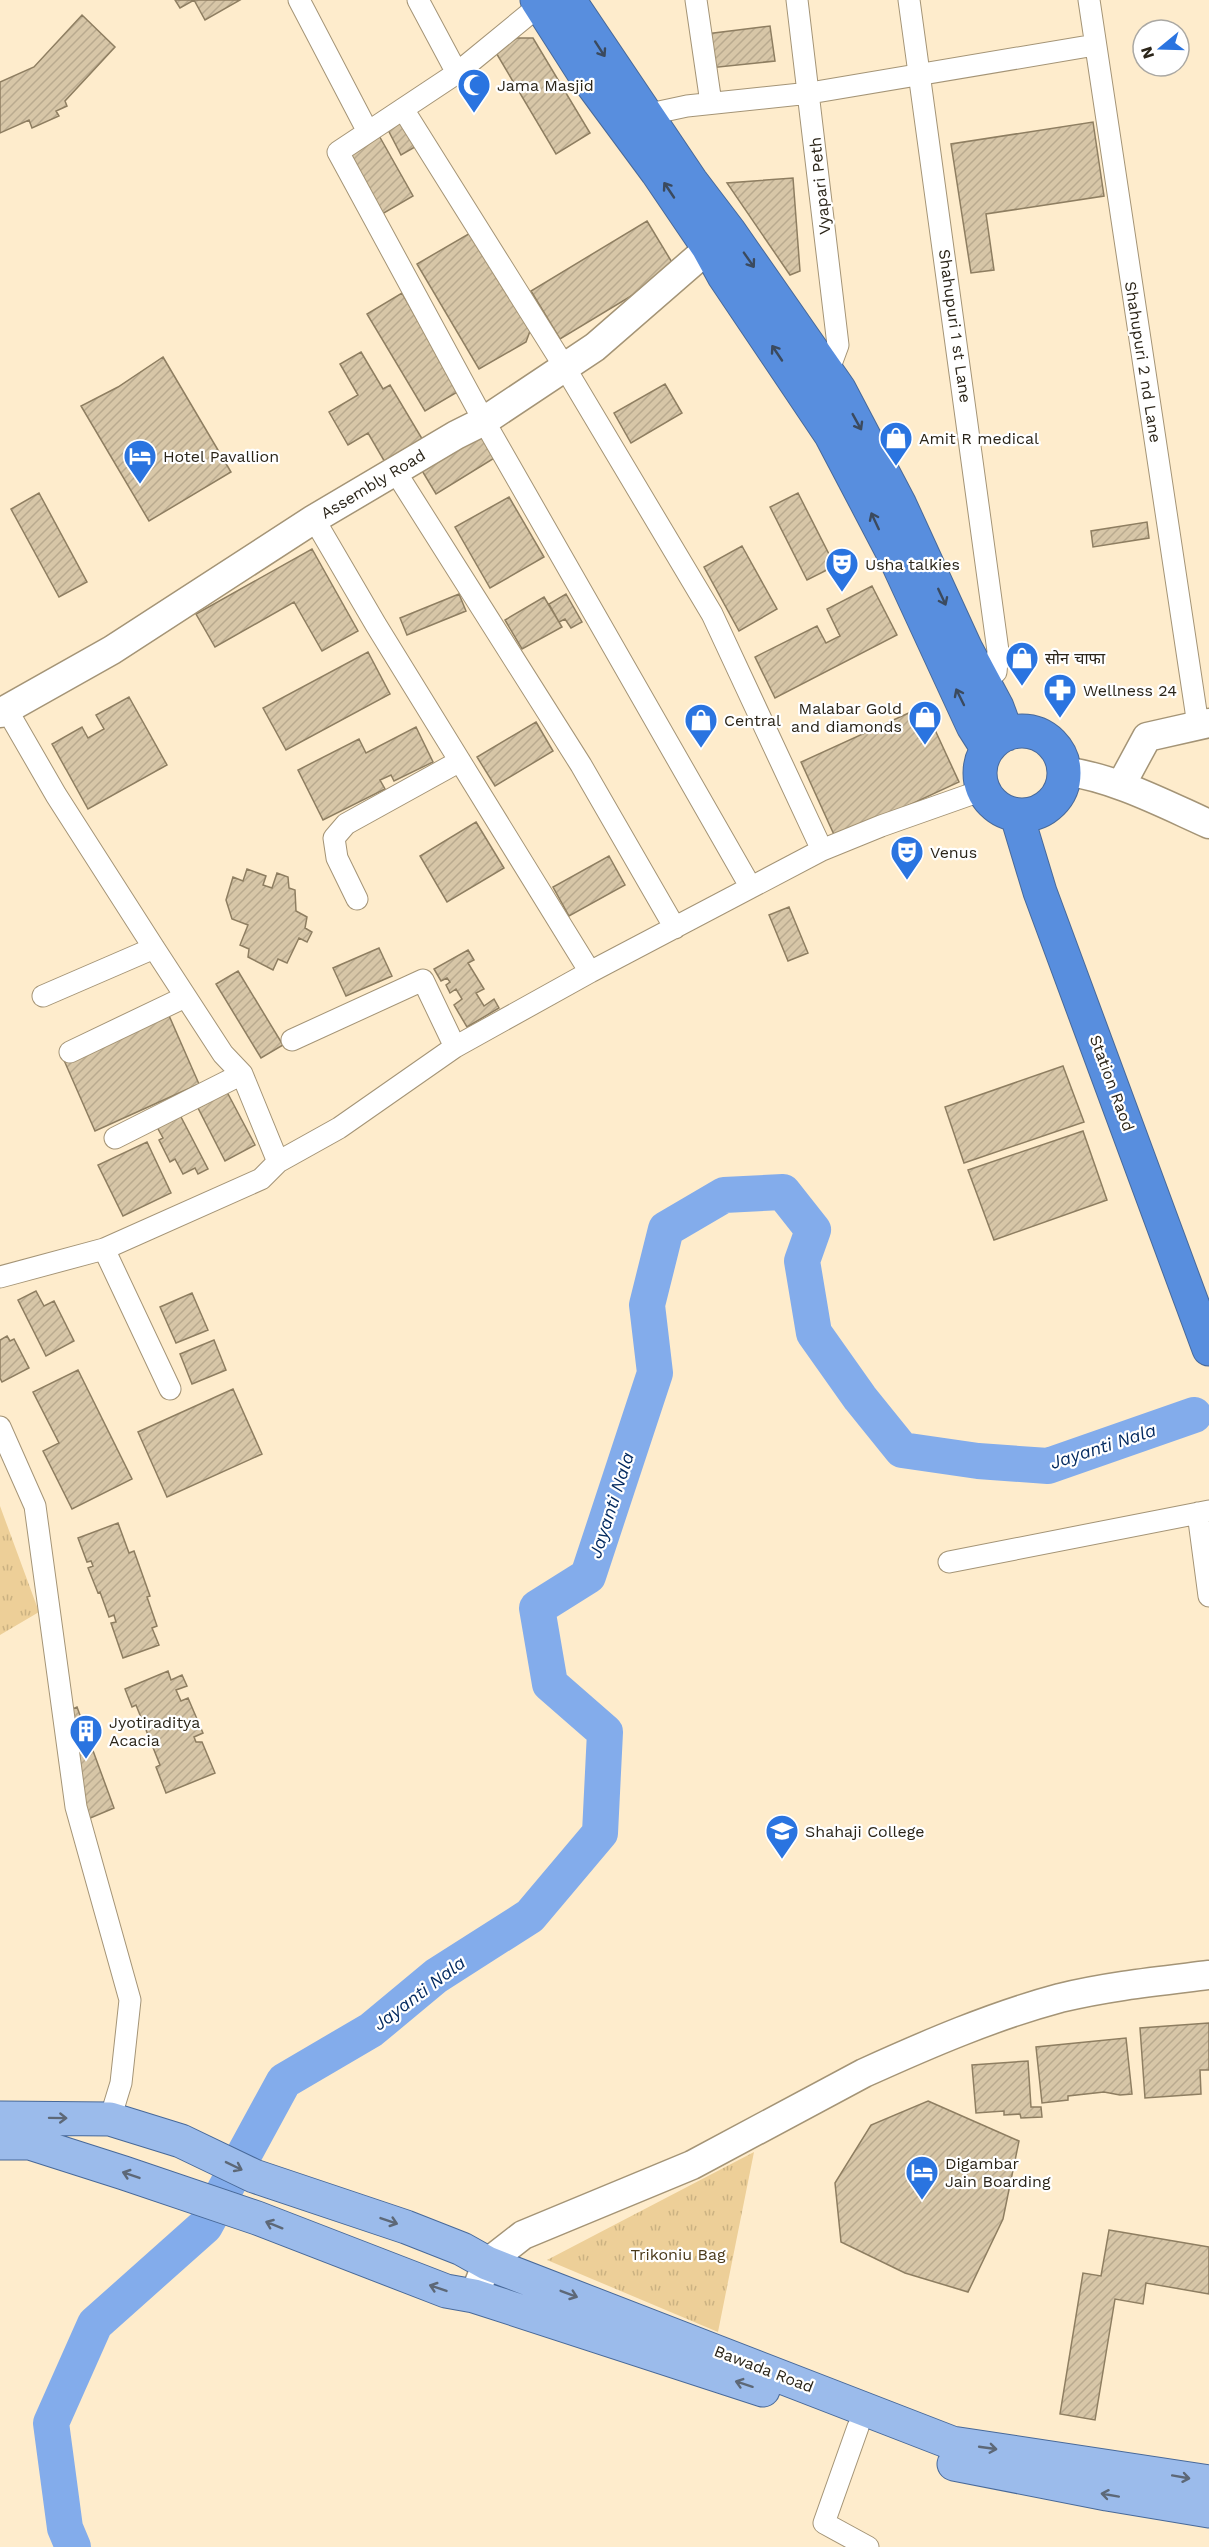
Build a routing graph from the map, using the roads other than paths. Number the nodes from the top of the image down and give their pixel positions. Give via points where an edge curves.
1 (299, 0) edge
2 (418, 0) edge
3 (696, 0) edge
4 (797, 0) edge
5 (909, 0) edge
6 (1089, 0) edge
7 (548, 1) edge
8 (1095, 45) junction
9 (457, 73) junction
10 (920, 74) junction
11 (810, 93) junction
12 (711, 103) junction
13 (403, 109) junction
14 (645, 115) junction
15 (368, 132) junction
16 (718, 239) junction
17 (564, 366) junction
18 (828, 372) junction
19 (484, 421) junction
20 (395, 471) junction
21 (314, 519) junction
22 (983, 683) junction
23 (3, 711) edge
24 (1204, 724) edge
25 (1008, 738) junction
26 (460, 761) junction
27 (1064, 771) junction
28 (1121, 785) junction
29 (983, 790) junction
30 (1026, 815) junction
31 (1209, 824) edge
32 (822, 850) junction
33 (750, 886) junction
34 (357, 899) dead end
35 (675, 928) junction
36 (154, 948) junction
37 (590, 972) junction
38 (43, 996) dead end
39 (185, 997) junction
40 (292, 1040) dead end
41 (454, 1047) junction
42 (70, 1052) dead end
43 (242, 1074) junction
44 (115, 1138) dead end
45 (278, 1162) junction
46 (104, 1249) junction
47 (0, 1277) edge
48 (1209, 1300) edge
49 (1209, 1349) edge
50 (170, 1389) dead end
51 (0, 1427) edge
52 (1204, 1512) edge
53 (950, 1562) dead end
54 (1209, 1596) edge
55 (1209, 1975) edge
56 (0, 2118) edge
57 (110, 2119) junction
58 (0, 2143) edge
59 (487, 2263) junction
60 (474, 2296) junction
61 (858, 2427) junction
62 (1209, 2482) edge
63 (1209, 2511) edge
64 (868, 2547) edge

1 - 15 street
2 - 9 street
3 - 12 street
4 - 11 street, Vyapari Peth
5 - 10 street, Shahupuri 1 st Lane
6 - 8 street, Shahupuri 2 nd Lane
7 - 9 street
7 -> 14 highway
16 -> 7 highway via 657,172 583,72
8 - 10 street
8 - 24 street, Shahupuri 2 nd Lane
9 - 13 street
10 - 11 street
10 - 22 street, Shahupuri 1 st Lane via 998,651 996,672
11 - 12 street
11 - 18 street, Vyapari Peth via 838,345
12 - 14 street
13 - 15 street
13 - 17 street
14 - 16 highway via 691,182
15 - 19 street via 338,153
16 - 17 street, Assembly Road via 595,348
16 -> 18 highway
25 -> 16 highway via 973,726 894,555 831,435 724,276
17 - 19 street, Assembly Road
17 - 32 street via 711,614
18 -> 22 highway via 900,505
19 - 20 street, Assembly Road
19 - 33 street
20 - 21 street, Assembly Road
20 - 35 street via 581,765
21 - 23 street, Assembly Road via 112,650
21 - 26 street
22 - 25 highway
23 - 36 street
24 - 28 street via 1147,736
25 - 27 highway via 1040,735 1057,750
25 - 29 highway via 980,765
26 - 34 street via 346,824 334,838 337,858
26 - 37 street
27 - 28 street
27 - 30 highway via 1064,782 1054,802
28 - 31 street
29 - 30 highway via 992,804 1004,812
29 - 32 street
30 - 48 highway
30 - 49 highway, Station Raod via 1040,892
32 - 33 street
33 - 35 street
35 - 37 street
36 - 38 street
36 - 39 street
37 - 41 street
39 - 42 street
39 - 43 street via 223,1054
40 - 41 street via 423,980
41 - 45 street via 339,1128
43 - 44 street
43 - 45 street
45 - 46 street via 261,1179
46 - 47 street
46 - 50 street
51 - 57 street via 35,1506 76,1807 130,2000 121,2083
52 - 53 street
52 - 54 street
55 - 59 street via 1061,1998 937,2042 864,2073 692,2165 524,2235
56 -> 57 main road
57 -> 59 main road, Bawada Road via 182,2141 254,2176 406,2227
60 -> 58 main road, Bawada Road via 446,2291 186,2194 30,2144
59 - 60 street
59 -> 62 main road, Bawada Road via 952,2443
61 -> 60 main road, Bawada Road via 787,2398
63 -> 61 main road, Bawada Road via 952,2464
61 - 64 street via 824,2523

